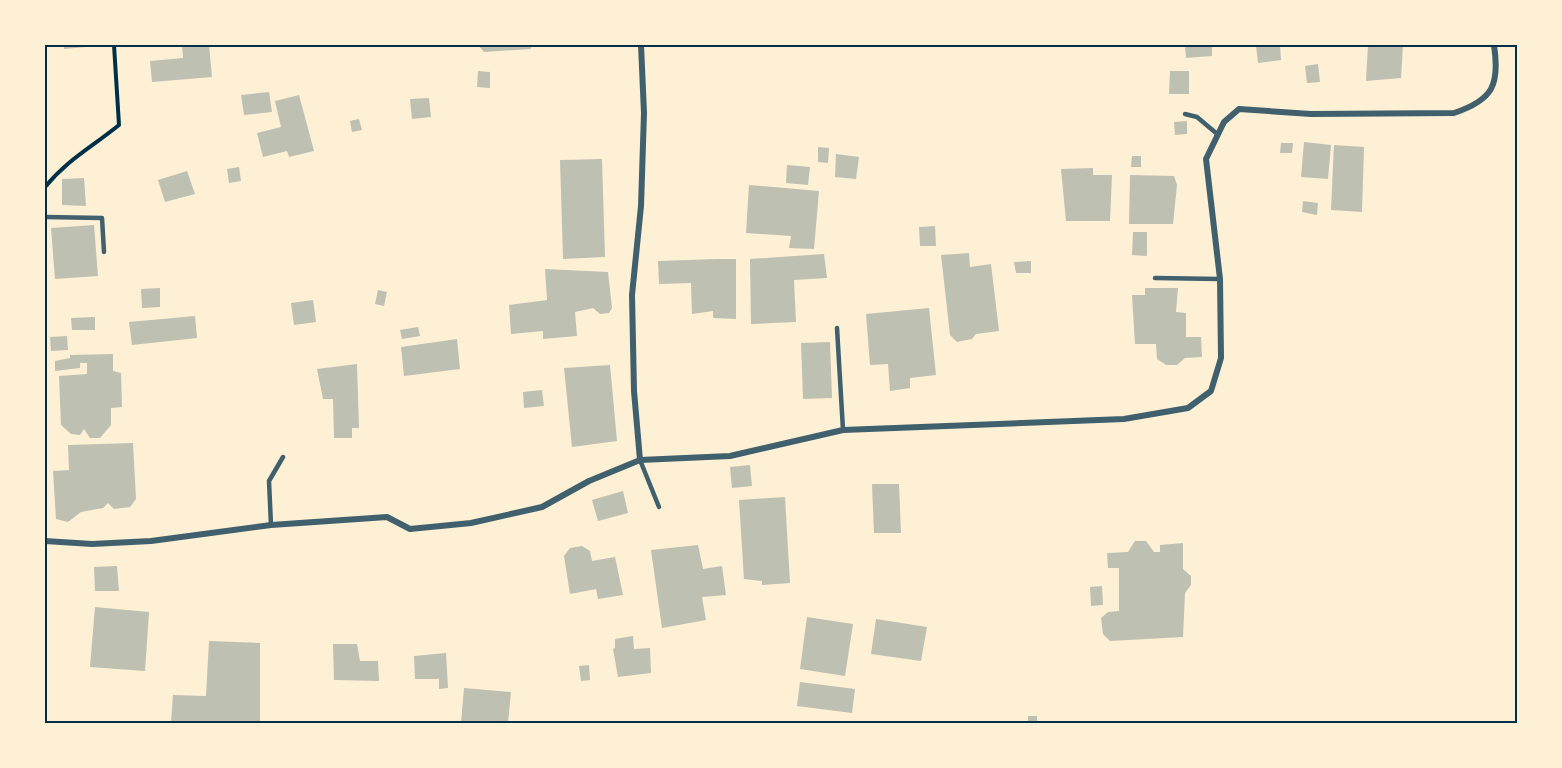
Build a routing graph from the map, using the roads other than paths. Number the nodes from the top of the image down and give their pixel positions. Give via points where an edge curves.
1 (641, 45) edge
2 (1494, 45) edge
3 (1185, 114) dead end
4 (1216, 133) junction
5 (45, 218) edge
6 (104, 252) dead end
7 (1155, 278) dead end
8 (1220, 279) junction
9 (837, 328) dead end
10 (843, 430) junction
11 (283, 457) dead end
12 (640, 460) junction
13 (659, 507) dead end
14 (271, 525) junction
15 (45, 541) edge

1 - 12 street via 641,206 632,295
2 - 4 street via 1498,70 1495,83 1473,107 1454,113 1239,110
3 - 4 lane via 1197,117
4 - 8 street via 1206,159
5 - 6 lane via 102,218
7 - 8 lane
8 - 10 street via 1221,358 1211,391 1188,408 1124,419
9 - 10 lane
10 - 12 street via 730,456
11 - 14 lane via 268,481
12 - 13 lane
12 - 14 street via 589,481 542,507 471,523 410,530 387,517
14 - 15 street via 151,541

